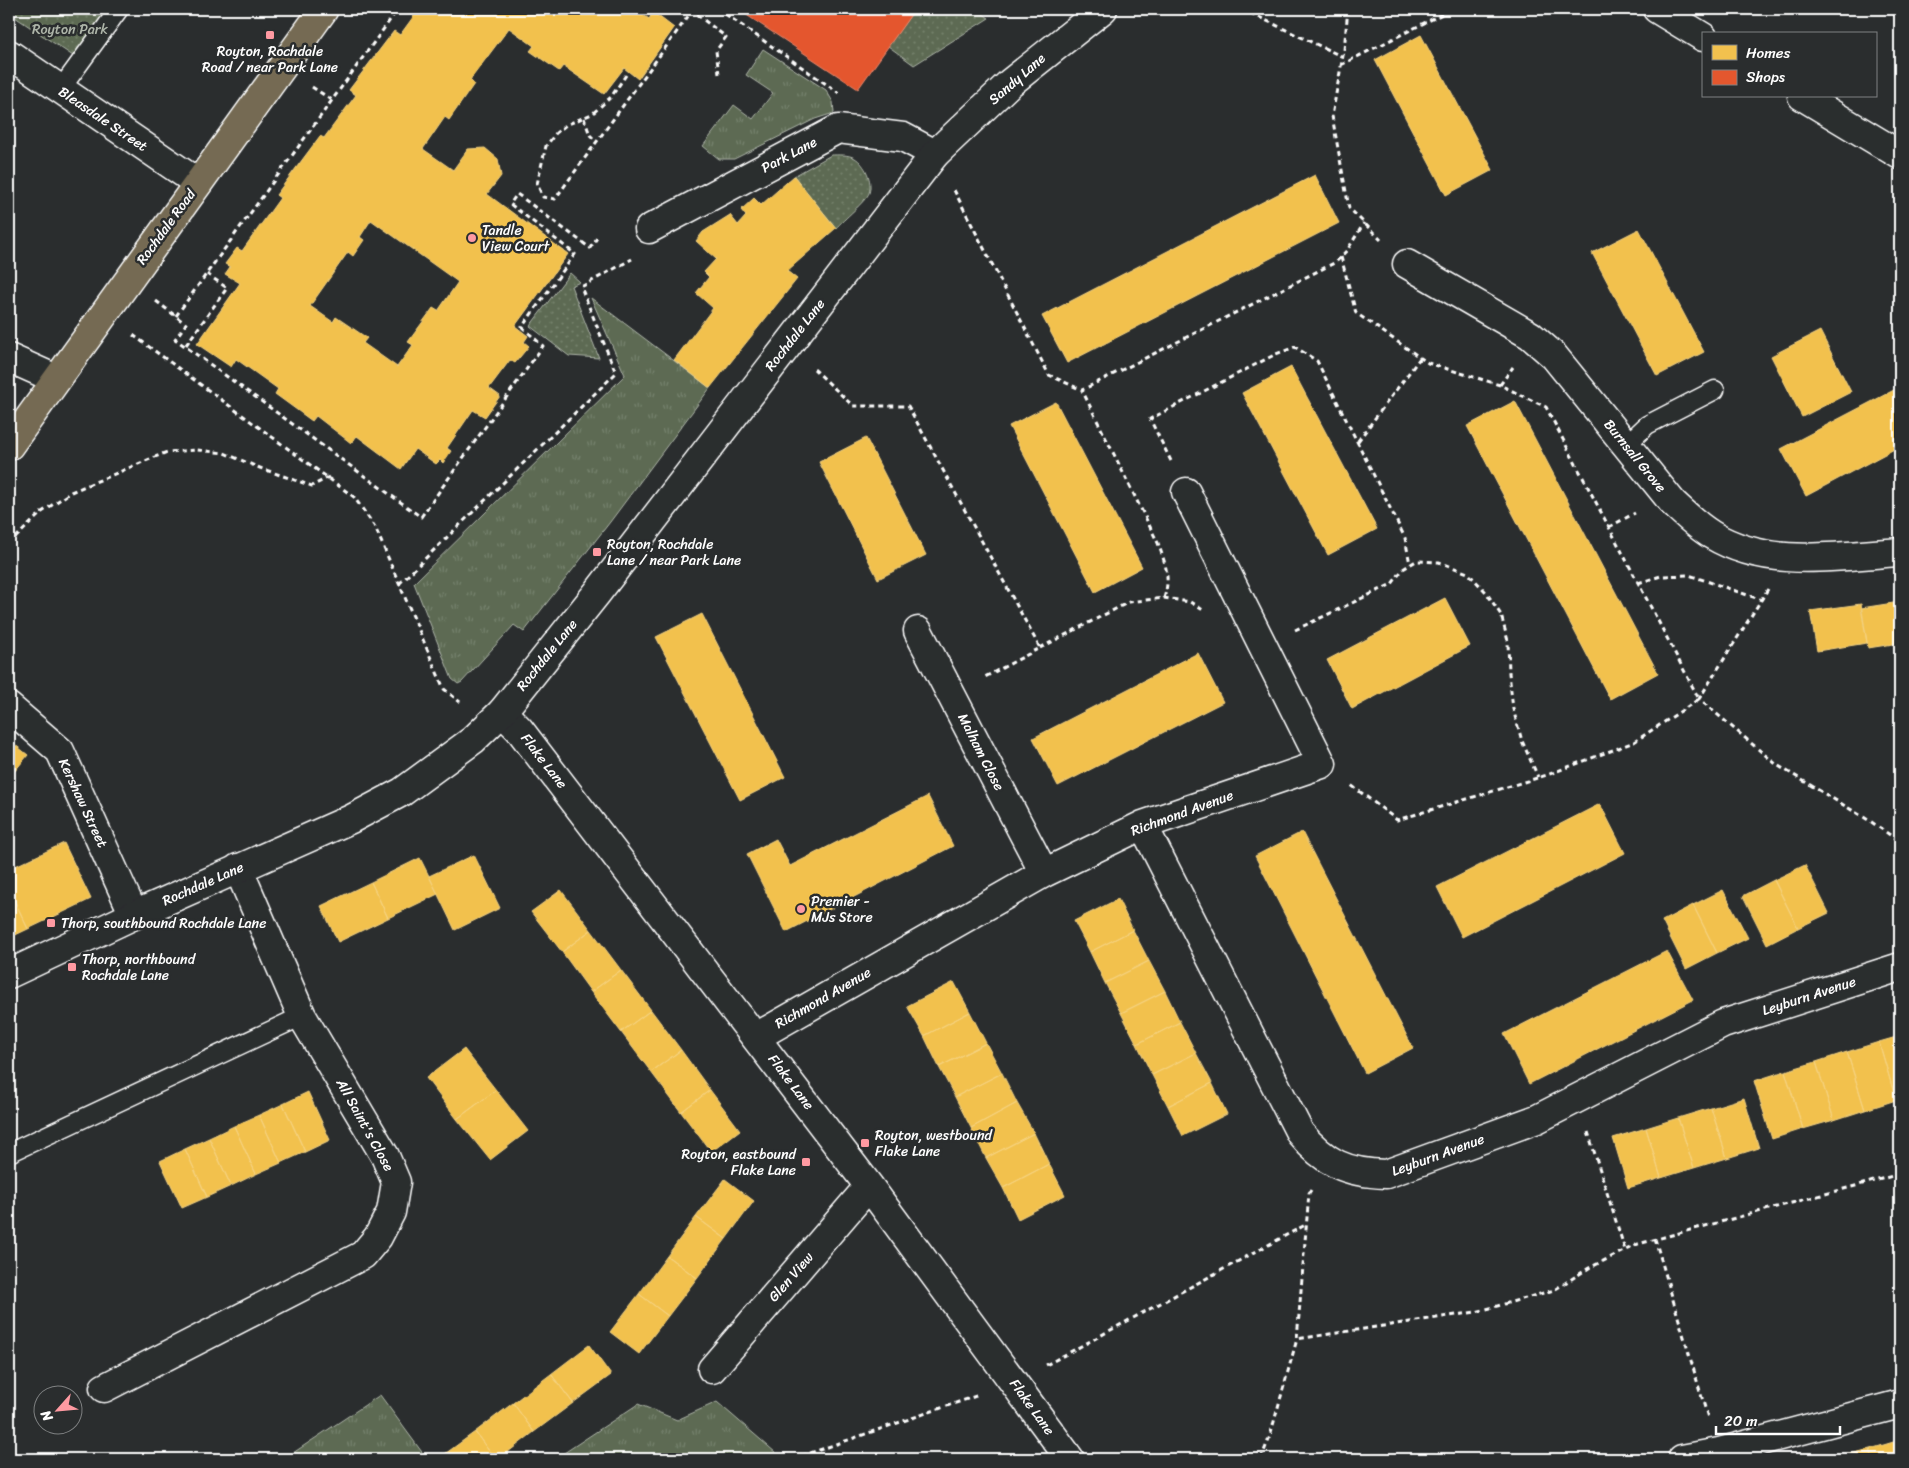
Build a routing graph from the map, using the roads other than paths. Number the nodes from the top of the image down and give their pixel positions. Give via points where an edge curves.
1 (119, 9) edge
2 (324, 9) edge
3 (1103, 9) edge
4 (1657, 9) edge
5 (1702, 36) edge
6 (9, 54) edge
7 (60, 90) junction
8 (1805, 98) edge
9 (935, 154) junction
10 (1900, 155) edge
11 (198, 183) junction
12 (650, 229) dead end
13 (1407, 264) road end
14 (9, 358) edge
15 (56, 379) junction
16 (1716, 390) dead end
17 (1626, 445) junction
18 (9, 446) edge
19 (1186, 492) road end
20 (1900, 552) edge
21 (918, 631) dead end
22 (9, 707) edge
23 (502, 712) junction
24 (1143, 825) junction
25 (238, 868) junction
26 (1044, 873) junction
27 (134, 915) junction
28 (1900, 967) edge
29 (9, 974) edge
30 (302, 1016) junction
31 (756, 1037) junction
32 (9, 1153) edge
33 (869, 1186) junction
34 (712, 1368) dead end
35 (104, 1388) dead end
36 (1900, 1404) edge
37 (1070, 1459) edge
38 (1682, 1459) edge

1 - 7 lane
2 - 11 main road, Rochdale Road
3 - 9 street, Sandy Lane via 1010,83
4 - 5 street
6 - 7 street, Bleasdale Street
7 - 11 street, Bleasdale Street
8 - 10 street
9 - 12 street, Park Lane via 903,137 838,129
9 - 23 street, Rochdale Lane
11 - 15 main road, Rochdale Road
13 - 17 street, Burnsall Grove via 1530,335 1554,356
14 - 15 street
15 - 18 main road, Rochdale Road
16 - 17 lane via 1647,425
17 - 20 street, Burnsall Grove via 1692,521 1735,546 1757,553 1804,558
19 - 24 street, Richmond Avenue via 1322,764
21 - 26 street, Malham Close
22 - 27 street, Kershaw Street via 60,752
23 - 25 street, Rochdale Lane via 473,740 402,792
23 - 31 street, Flake Lane via 519,729
24 - 26 street, Richmond Avenue
24 - 28 street, Leyburn Avenue via 1300,1133 1313,1149 1348,1170 1386,1174 1537,1119 1723,1024
25 - 27 street, Rochdale Lane
25 - 30 street, All Saint's Close
26 - 31 street, Richmond Avenue
27 - 29 street, Rochdale Lane
30 - 32 lane
30 - 35 street, All Saint's Close via 385,1156 396,1182 391,1212 378,1237 363,1255
31 - 33 street, Flake Lane
33 - 34 street, Glen View
33 - 37 street, Flake Lane
36 - 38 street

